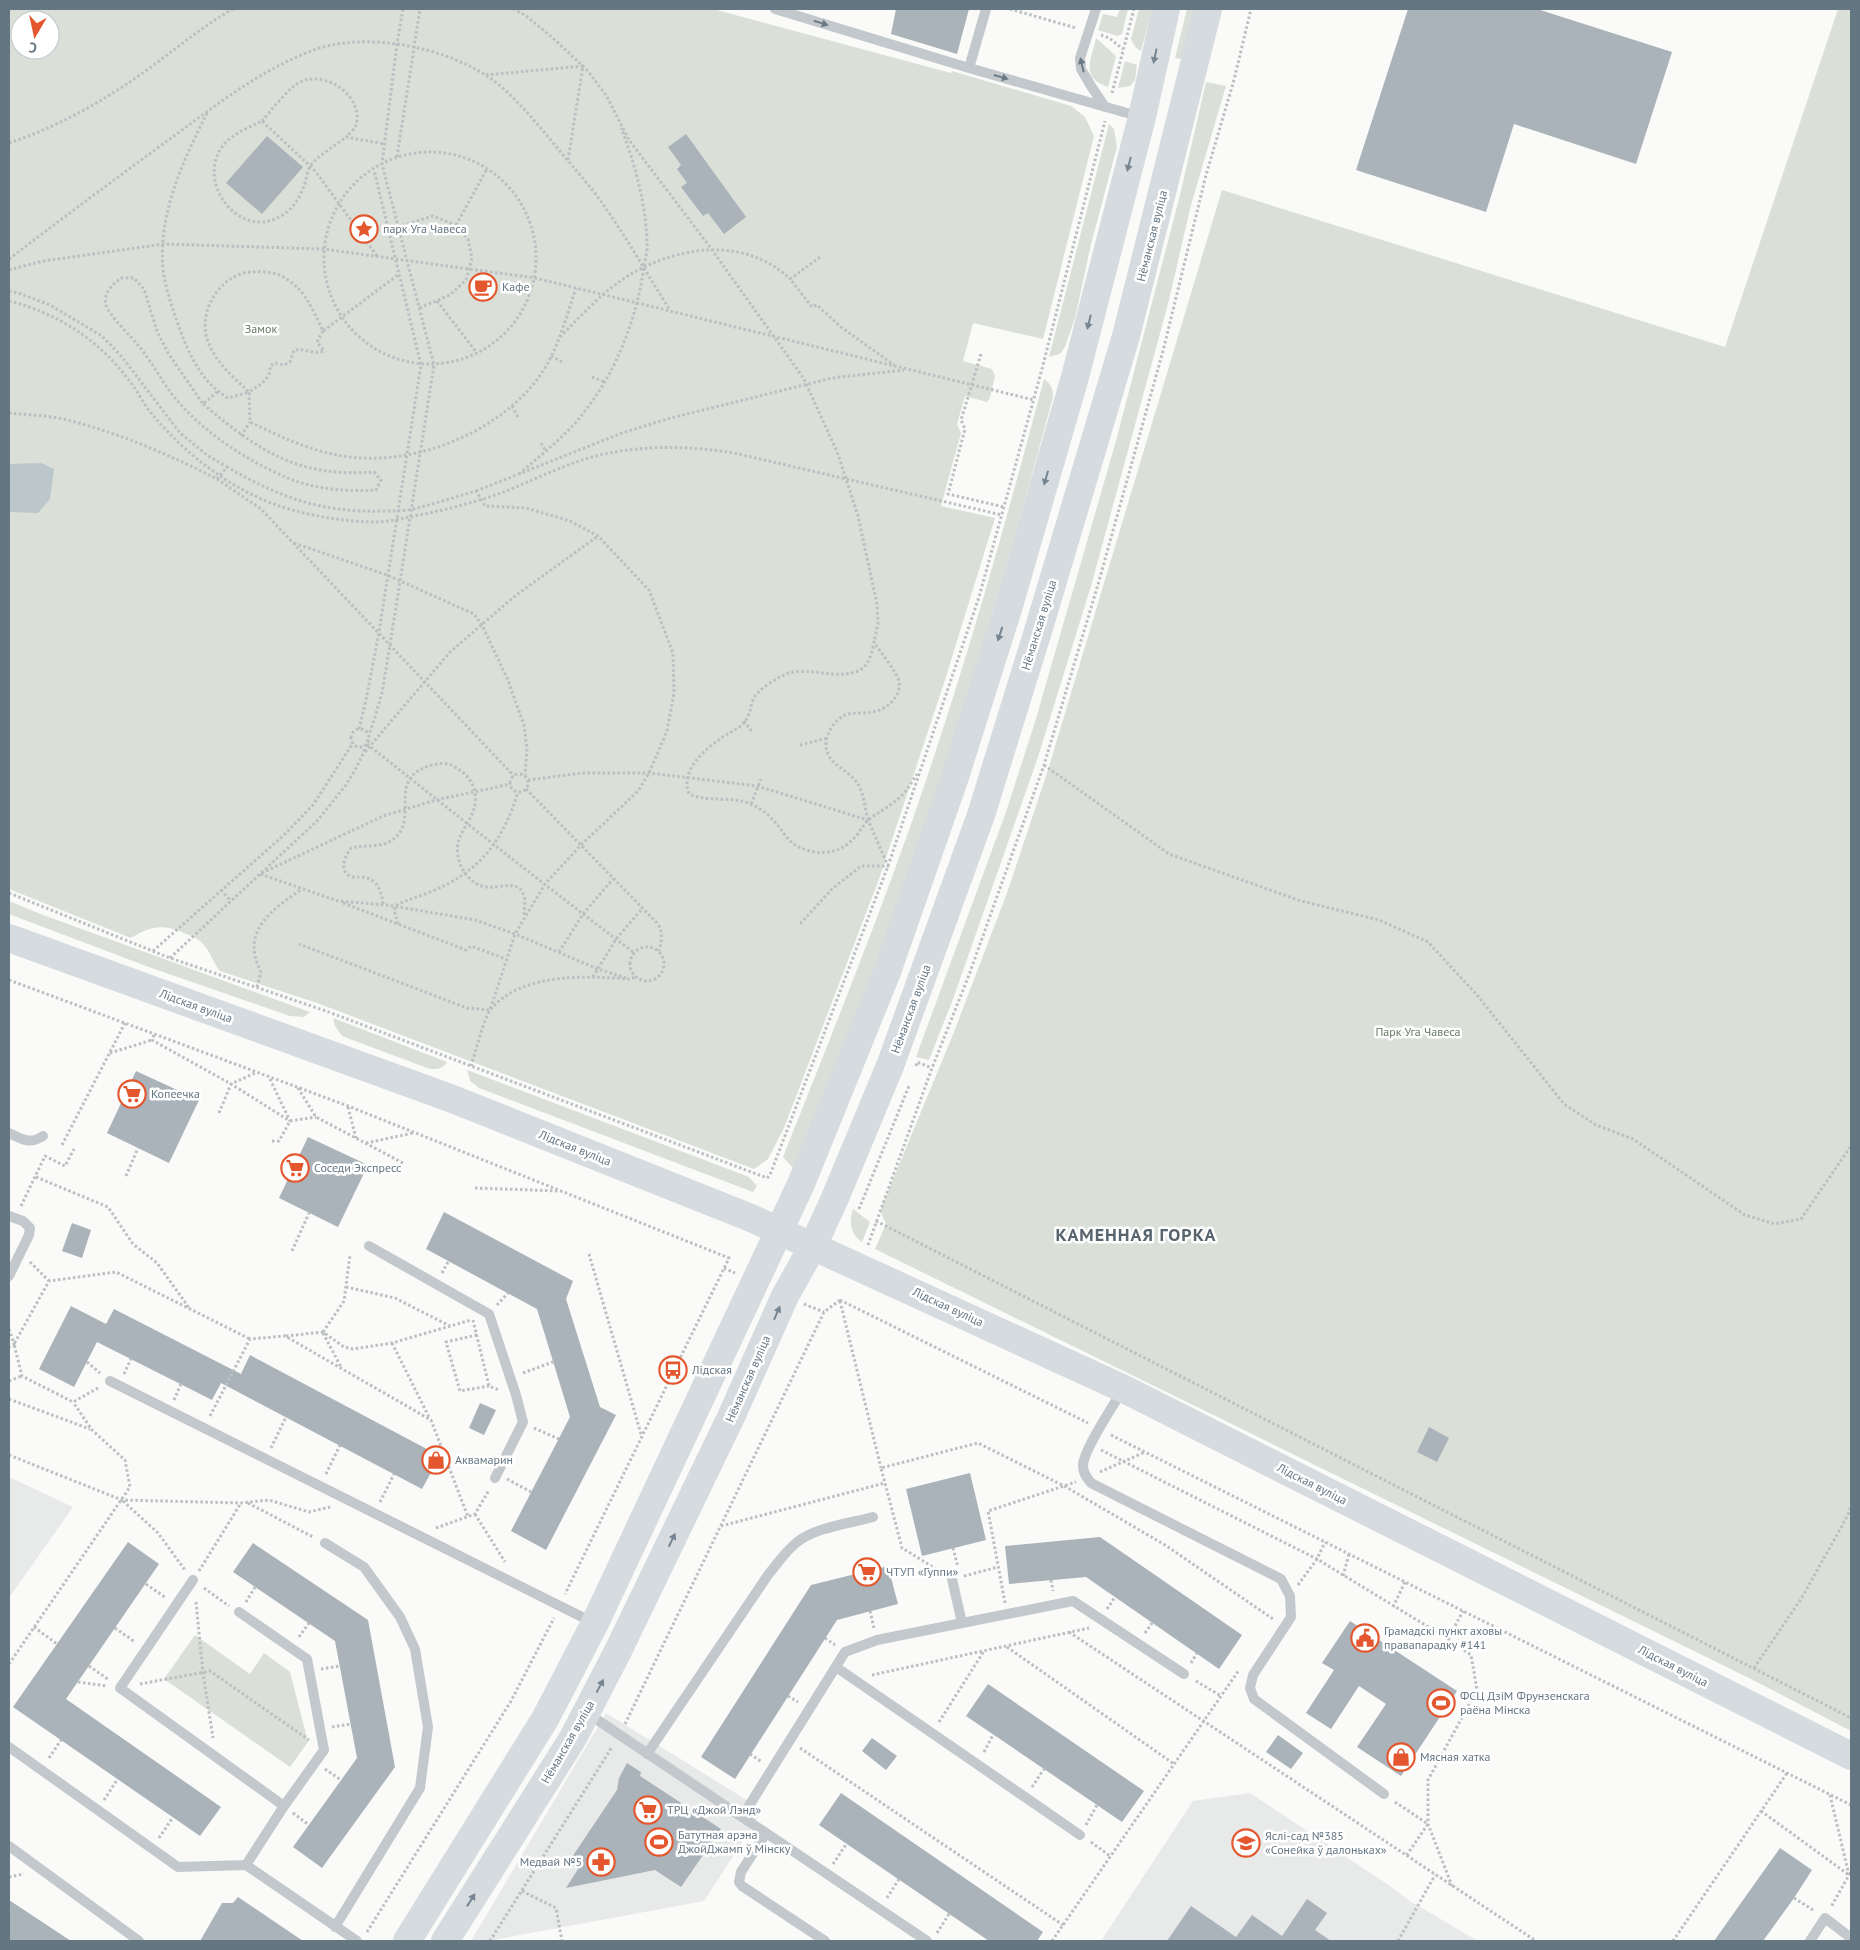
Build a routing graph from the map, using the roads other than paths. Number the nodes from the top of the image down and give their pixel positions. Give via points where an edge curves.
1 (775, 9) edge
2 (986, 9) edge
3 (1096, 9) edge
4 (1166, 9) edge
5 (1208, 9) edge
6 (969, 68) junction
7 (1107, 108) junction
8 (1142, 117) junction
9 (1179, 127) junction
10 (9, 938) edge
11 (9, 1133) edge
12 (43, 1136) dead end
13 (12, 1217) edge
14 (779, 1231) junction
15 (369, 1246) dead end
16 (813, 1246) junction
17 (9, 1276) edge
18 (110, 1381) road end
19 (1124, 1389) junction
20 (496, 1476) road end
21 (873, 1517) dead end
22 (324, 1543) road end
23 (956, 1578) road end
24 (193, 1580) road end
25 (239, 1612) road end
26 (595, 1623) junction
27 (962, 1623) junction
28 (836, 1667) junction
29 (1184, 1674) road end
30 (586, 1712) junction
31 (9, 1748) edge
32 (648, 1754) junction
33 (1851, 1756) edge
34 (1384, 1794) road end
35 (284, 1806) junction
36 (742, 1817) junction
37 (766, 1833) junction
38 (1080, 1835) road end
39 (9, 1846) edge
40 (466, 1848) junction
41 (246, 1865) junction
42 (492, 1866) junction
43 (335, 1926) junction
44 (1851, 1938) edge
45 (139, 1941) edge
46 (358, 1941) edge
47 (407, 1941) edge
48 (445, 1941) edge
49 (825, 1941) edge
50 (927, 1941) edge
51 (1810, 1941) edge

1 -> 6 lane
2 - 6 lane
7 -> 3 lane via 1091,86 1080,58
4 -> 8 main road
5 - 9 main road, Нёманская вуліца
6 -> 7 lane
7 - 8 lane
8 - 9 main road
8 -> 14 main road via 1075,377 1008,609 954,780 886,972
9 - 16 main road, Нёманская вуліца via 1126,336 982,815 890,1066
10 - 14 main road, Лідская вуліца via 450,1098
11 - 12 lane via 29,1142
13 - 17 lane via 30,1228
14 - 16 main road, Лідская вуліца
14 - 26 main road
15 - 20 lane via 489,1314 523,1422
16 - 19 main road, Лідская вуліца
30 -> 16 main road, Нёманская вуліца via 731,1417 785,1296
18 - 26 lane
19 - 33 main road, Лідская вуліца
19 - 34 lane via 1082,1464 1084,1475 1091,1484 1281,1579 1290,1596 1291,1617 1253,1675 1250,1688 1254,1699
21 - 32 lane via 812,1534 787,1552 768,1575
22 - 43 lane via 364,1567 400,1617 415,1649 428,1726 420,1788
23 - 27 lane
24 - 35 lane via 120,1688
25 - 35 lane via 307,1659 324,1750
26 - 40 main road via 545,1719
27 - 28 lane via 877,1640 845,1652
27 - 29 lane via 1074,1601
28 - 36 lane
28 - 38 lane
30 - 32 lane
30 - 42 main road, Нёманская вуліца
31 - 41 lane via 178,1867
32 - 36 lane
35 - 41 lane
36 - 37 lane
37 - 49 lane via 740,1872 739,1882
37 - 50 lane
39 - 45 lane
40 - 42 main road
40 - 47 main road
41 - 43 lane
48 -> 42 main road, Нёманская вуліца
43 - 46 lane
44 - 51 lane via 1825,1918

